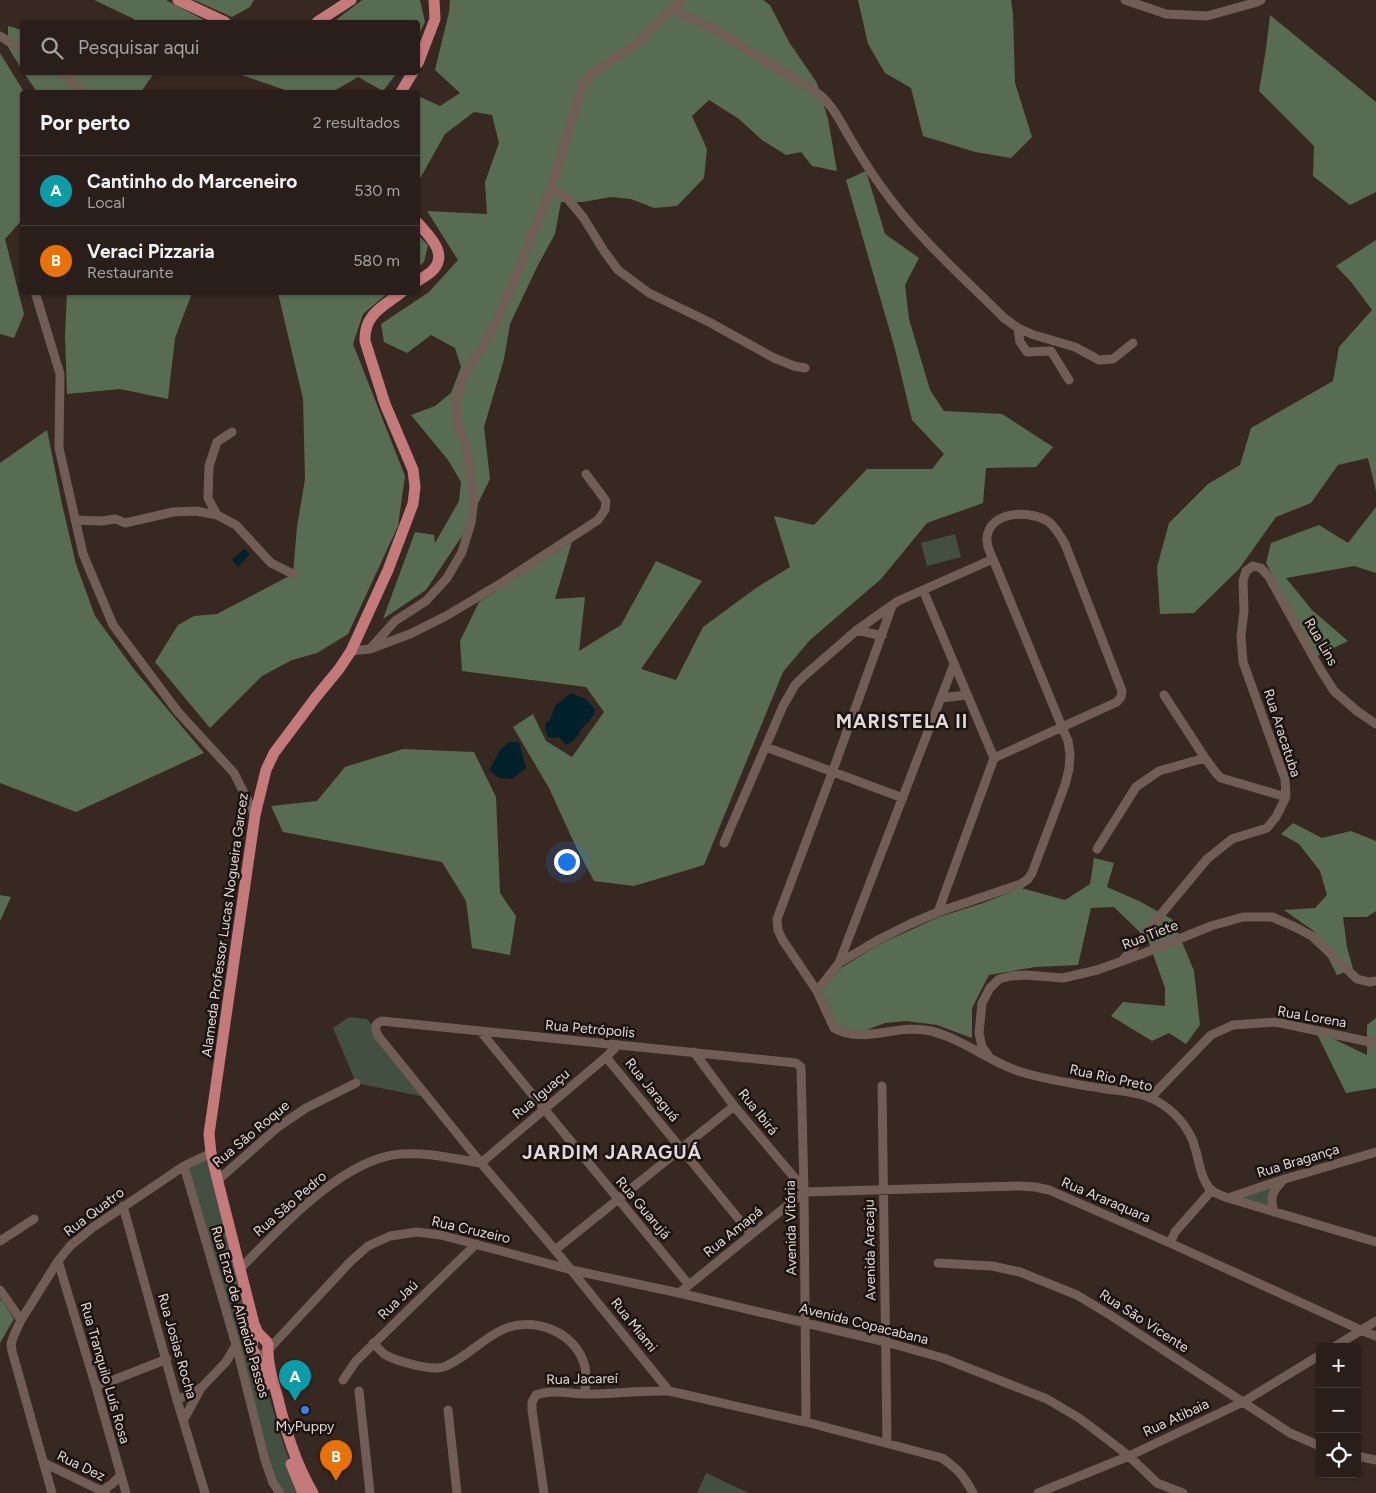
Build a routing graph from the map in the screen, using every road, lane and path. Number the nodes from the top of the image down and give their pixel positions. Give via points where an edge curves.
1 (178, 0) edge
2 (351, 0) edge
3 (682, 0) edge
4 (1125, 0) edge
5 (1261, 0) edge
6 (435, 1) edge
7 (670, 9) junction
8 (221, 20) edge
9 (320, 20) edge
10 (0, 36) edge
11 (20, 49) edge
12 (420, 57) edge
13 (63, 75) edge
14 (411, 75) edge
15 (83, 90) edge
16 (402, 90) edge
17 (551, 188) junction
18 (420, 225) edge
19 (420, 280) edge
20 (36, 295) edge
21 (398, 295) edge
22 (1018, 328) junction
23 (1133, 343) dead end
24 (805, 368) dead end
25 (1069, 380) dead end
26 (232, 432) dead end
27 (586, 474) dead end
28 (216, 515) junction
29 (75, 520) junction
30 (993, 559) junction
31 (1253, 566) joint
32 (293, 574) dead end
33 (923, 590) junction
34 (892, 606) junction
35 (857, 630) junction
36 (882, 636) junction
37 (370, 649) junction
38 (351, 651) junction
39 (954, 664) junction
40 (967, 695) junction
41 (1164, 695) dead end
42 (941, 698) junction
43 (1376, 724) edge
44 (1062, 727) junction
45 (766, 747) junction
46 (994, 758) junction
47 (1205, 758) junction
48 (832, 773) junction
49 (1286, 797) junction
50 (902, 798) junction
51 (255, 816) junction
52 (724, 843) dead end
53 (1097, 849) dead end
54 (938, 912) junction
55 (1123, 960) junction
56 (839, 964) junction
57 (1376, 981) edge
58 (817, 991) junction
59 (378, 1022) joint
60 (481, 1032) junction
61 (1376, 1040) edge
62 (618, 1045) junction
63 (694, 1052) junction
64 (606, 1057) junction
65 (989, 1058) junction
66 (799, 1065) joint
67 (356, 1083) dead end
68 (882, 1086) dead end
69 (1150, 1098) junction
70 (734, 1106) junction
71 (544, 1109) junction
72 (681, 1148) junction
73 (212, 1152) junction
74 (1376, 1152) edge
75 (481, 1163) junction
76 (184, 1166) junction
77 (1285, 1178) junction
78 (218, 1180) junction
79 (883, 1190) junction
80 (1212, 1190) junction
81 (804, 1191) junction
82 (1228, 1198) junction
83 (618, 1200) junction
84 (123, 1206) junction
85 (1274, 1212) junction
86 (34, 1219) dead end
87 (751, 1234) junction
88 (0, 1241) edge
89 (1376, 1242) edge
90 (1170, 1243) junction
91 (476, 1244) junction
92 (555, 1250) junction
93 (58, 1261) junction
94 (938, 1263) dead end
95 (240, 1269) junction
96 (572, 1270) junction
97 (689, 1285) junction
98 (0, 1290) edge
99 (680, 1293) junction
100 (21, 1320) junction
101 (1376, 1321) edge
102 (806, 1323) junction
103 (1361, 1330) junction
104 (282, 1336) junction
105 (1376, 1336) edge
106 (886, 1342) junction
107 (373, 1343) junction
108 (1340, 1343) edge
109 (256, 1344) junction
110 (236, 1345) junction
111 (268, 1350) junction
112 (1316, 1357) edge
113 (166, 1359) junction
114 (226, 1362) junction
115 (241, 1365) junction
116 (343, 1380) dead end
117 (96, 1387) junction
118 (201, 1388) junction
119 (359, 1391) dead end
120 (669, 1391) junction
121 (585, 1394) junction
122 (177, 1400) junction
123 (1243, 1402) junction
124 (448, 1410) dead end
125 (184, 1419) junction
126 (806, 1422) junction
127 (887, 1442) junction
128 (1316, 1444) edge
129 (1129, 1456) junction
130 (1361, 1457) edge
131 (1376, 1460) edge
132 (44, 1463) junction
133 (121, 1475) junction
134 (104, 1492) edge
135 (52, 1493) edge
136 (126, 1493) edge
137 (205, 1493) edge
138 (280, 1493) edge
139 (303, 1493) edge
140 (313, 1493) edge
141 (370, 1493) edge
142 (457, 1493) edge
143 (544, 1493) edge
144 (973, 1493) edge
145 (1038, 1493) edge
146 (1183, 1493) edge

1 - 8 main road
2 - 9 main road
3 - 7 street
4 - 5 street via 1166,14 1207,16
6 - 12 main road via 435,19
7 - 17 street via 638,43 591,74 582,86
7 - 22 street via 717,31 819,94 835,112 884,190 910,224 1004,318
10 - 11 street
13 - 15 street
14 - 16 main road
17 - 24 street via 567,198 583,217 618,270 649,293 774,358
17 - 37 street via 497,320 461,383 456,404 458,425 467,450 474,499 462,552 447,578 426,601 395,621
18 - 19 main road via 438,249 439,260 434,269
20 - 29 street via 60,374 59,448
21 - 38 main road, Alameda Professor Lucas Nogueira Garcez via 368,319 364,341 412,470 413,504 388,570
22 - 23 street via 1075,347 1100,360 1112,359
22 - 25 street via 1020,342 1027,352 1051,351
26 - 28 street via 217,442 209,466 208,498
27 - 37 street via 606,501 605,510 598,520 446,616
28 - 29 street via 196,511 173,512 125,523 116,519 101,522
28 - 32 street via 236,525 271,563
29 - 51 street via 83,554 113,625 178,712 234,772
30 - 33 street
30 - 44 street
30 - 44 street via 987,541 990,527 1011,515 1037,516 1049,523 1065,544 1122,691 1117,702
31 - 43 street, Rua Lins via 1261,568 1269,577 1334,691
31 - 49 street, Rua Aracatuba via 1246,571 1243,581 1243,662 1285,779
33 - 34 street
33 - 39 street
34 - 35 street
34 - 36 street
35 - 36 street
35 - 45 street via 795,685
36 - 48 street
37 - 38 street
38 - 51 main road, Alameda Professor Lucas Nogueira Garcez via 274,752 266,770
39 - 40 street
39 - 42 street
40 - 42 street
40 - 46 street
41 - 47 street
42 - 50 street
44 - 46 street
44 - 54 street via 1068,741 1069,769 1028,880
45 - 48 street
45 - 52 street
46 - 54 street
47 - 49 street via 1221,778
47 - 53 street via 1159,771 1136,787
48 - 50 street
48 - 58 street via 778,919 782,938
49 - 55 street, Rua Aracatuba via 1267,828 1232,839 1207,859
50 - 56 street
51 - 73 main road, Alameda Professor Lucas Nogueira Garcez via 209,1134
54 - 56 street via 876,941
55 - 57 street, Rua Tiete via 1211,926 1243,917 1272,917 1312,936 1357,979
55 - 65 street, Rua Tiete via 1062,978 1012,976 999,979 982,1003 979,1033
56 - 58 street
58 - 65 street, Rua Rio Preto via 834,1028 849,1035 905,1029 930,1031 967,1045
59 - 60 street, Rua Petrópolis
59 - 75 street, Rua Miami via 375,1030 379,1037
60 - 62 street, Rua Petrópolis
60 - 71 street, Rua Guarujá
61 - 69 street, Rua Lorena via 1370,1042 1276,1022 1233,1025 1211,1036
62 - 63 street, Rua Petrópolis
62 - 64 street, Rua Iguaçu
63 - 66 street, Rua Petrópolis
63 - 70 street, Rua Ibirá
64 - 71 street, Rua Iguaçu
64 - 72 street, Rua Jaraguá
65 - 69 street, Rua Rio Preto via 1028,1074
66 - 81 street, Avenida Vitória
67 - 78 street, Rua São Roque via 306,1108 278,1127
68 - 79 street, Avenida Aracaju
69 - 80 street, Rua Rio Preto via 1169,1109 1182,1122 1192,1138 1207,1184
70 - 72 street
70 - 81 street, Rua Ibirá
71 - 75 street, Rua Iguaçu
71 - 83 street, Rua Guarujá
72 - 83 street
72 - 87 street, Rua Jaraguá
73 - 76 street, Rua Quatro
73 - 78 main road, Alameda Professor Lucas Nogueira Garcez
74 - 77 street, Rua Bragança
75 - 92 street, Rua Miami
75 - 95 street, Rua São Pedro via 401,1154 376,1160 322,1190
76 - 84 street, Rua Quatro
76 - 110 street, Rua Enzo de Almeida Passos
77 - 82 street, Rua Bragança
77 - 85 street via 1272,1195
78 - 95 main road, Alameda Professor Lucas Nogueira Garcez
79 - 81 street, Rua Araraquara
79 - 90 street, Rua Araraquara via 1035,1187 1049,1190
79 - 106 street, Avenida Aracaju
80 - 82 street
80 - 90 street via 1175,1232
81 - 87 street, Rua Amapá
81 - 102 street, Avenida Vitória
82 - 85 street
83 - 92 street
83 - 97 street, Rua Guarujá
84 - 93 street, Rua Quatro via 70,1246
84 - 113 street, Rua Josias Rocha
85 - 89 street
86 - 88 street
87 - 97 street, Rua Amapá
90 - 103 street, Rua Araraquara
91 - 96 street, Rua Cruzeiro
91 - 104 street, Rua Cruzeiro via 417,1232 390,1236 368,1246
91 - 107 street, Rua Jaú
92 - 96 street, Rua Miami
93 - 100 street, Rua Quatro
93 - 117 street, Rua Tranquilo Luís Rosa
94 - 123 street, Rua São Vicente via 992,1266 1020,1272 1077,1294
95 - 109 main road, Alameda Professor Lucas Nogueira Garcez
96 - 99 street, Avenida Copacabana
96 - 120 street, Rua Miami
97 - 99 street, Rua Amapá
98 - 100 street
99 - 102 street, Avenida Copacabana
100 - 132 street, Rua Quatro via 14,1335 12,1351
101 - 103 street
102 - 106 street, Avenida Copacabana
102 - 126 street, Avenida Vitória
103 - 105 street, Rua Araraquara
103 - 108 street
104 - 109 street
104 - 111 street, Rua Cruzeiro
106 - 127 street, Avenida Aracaju
106 - 129 street, Avenida Copacabana via 943,1358 1047,1399 1079,1418
107 - 116 street, Rua Jaú
107 - 121 street via 396,1359 442,1368 504,1329 532,1324 546,1327 563,1335 578,1350 585,1367
109 - 111 main road via 267,1342
109 - 139 main road via 258,1363
110 - 114 street
110 - 115 street, Rua Enzo de Almeida Passos
111 - 140 main road via 270,1371 293,1451
112 - 123 street, Rua Atibaia
113 - 117 street
113 - 122 street, Rua Josias Rocha
114 - 115 street via 235,1361
114 - 118 street
115 - 138 street, Rua Enzo de Almeida Passos via 266,1460
117 - 133 street, Rua Tranquilo Luís Rosa
118 - 122 street
118 - 125 street
119 - 141 street
120 - 121 street, Rua Jacareí
120 - 126 street
121 - 143 street, Rua Jacareí via 542,1392 532,1402
122 - 125 street, Rua Josias Rocha
123 - 128 street, Rua São Vicente via 1290,1434
123 - 129 street, Rua Atibaia
124 - 142 street
125 - 137 street, Rua Josias Rocha
126 - 127 street
127 - 144 street via 942,1458 956,1468
129 - 145 street, Rua Atibaia
129 - 146 street via 1157,1483
130 - 131 street
132 - 134 street, Rua Dez
132 - 135 street
133 - 134 street
133 - 136 street, Rua Tranquilo Luís Rosa

